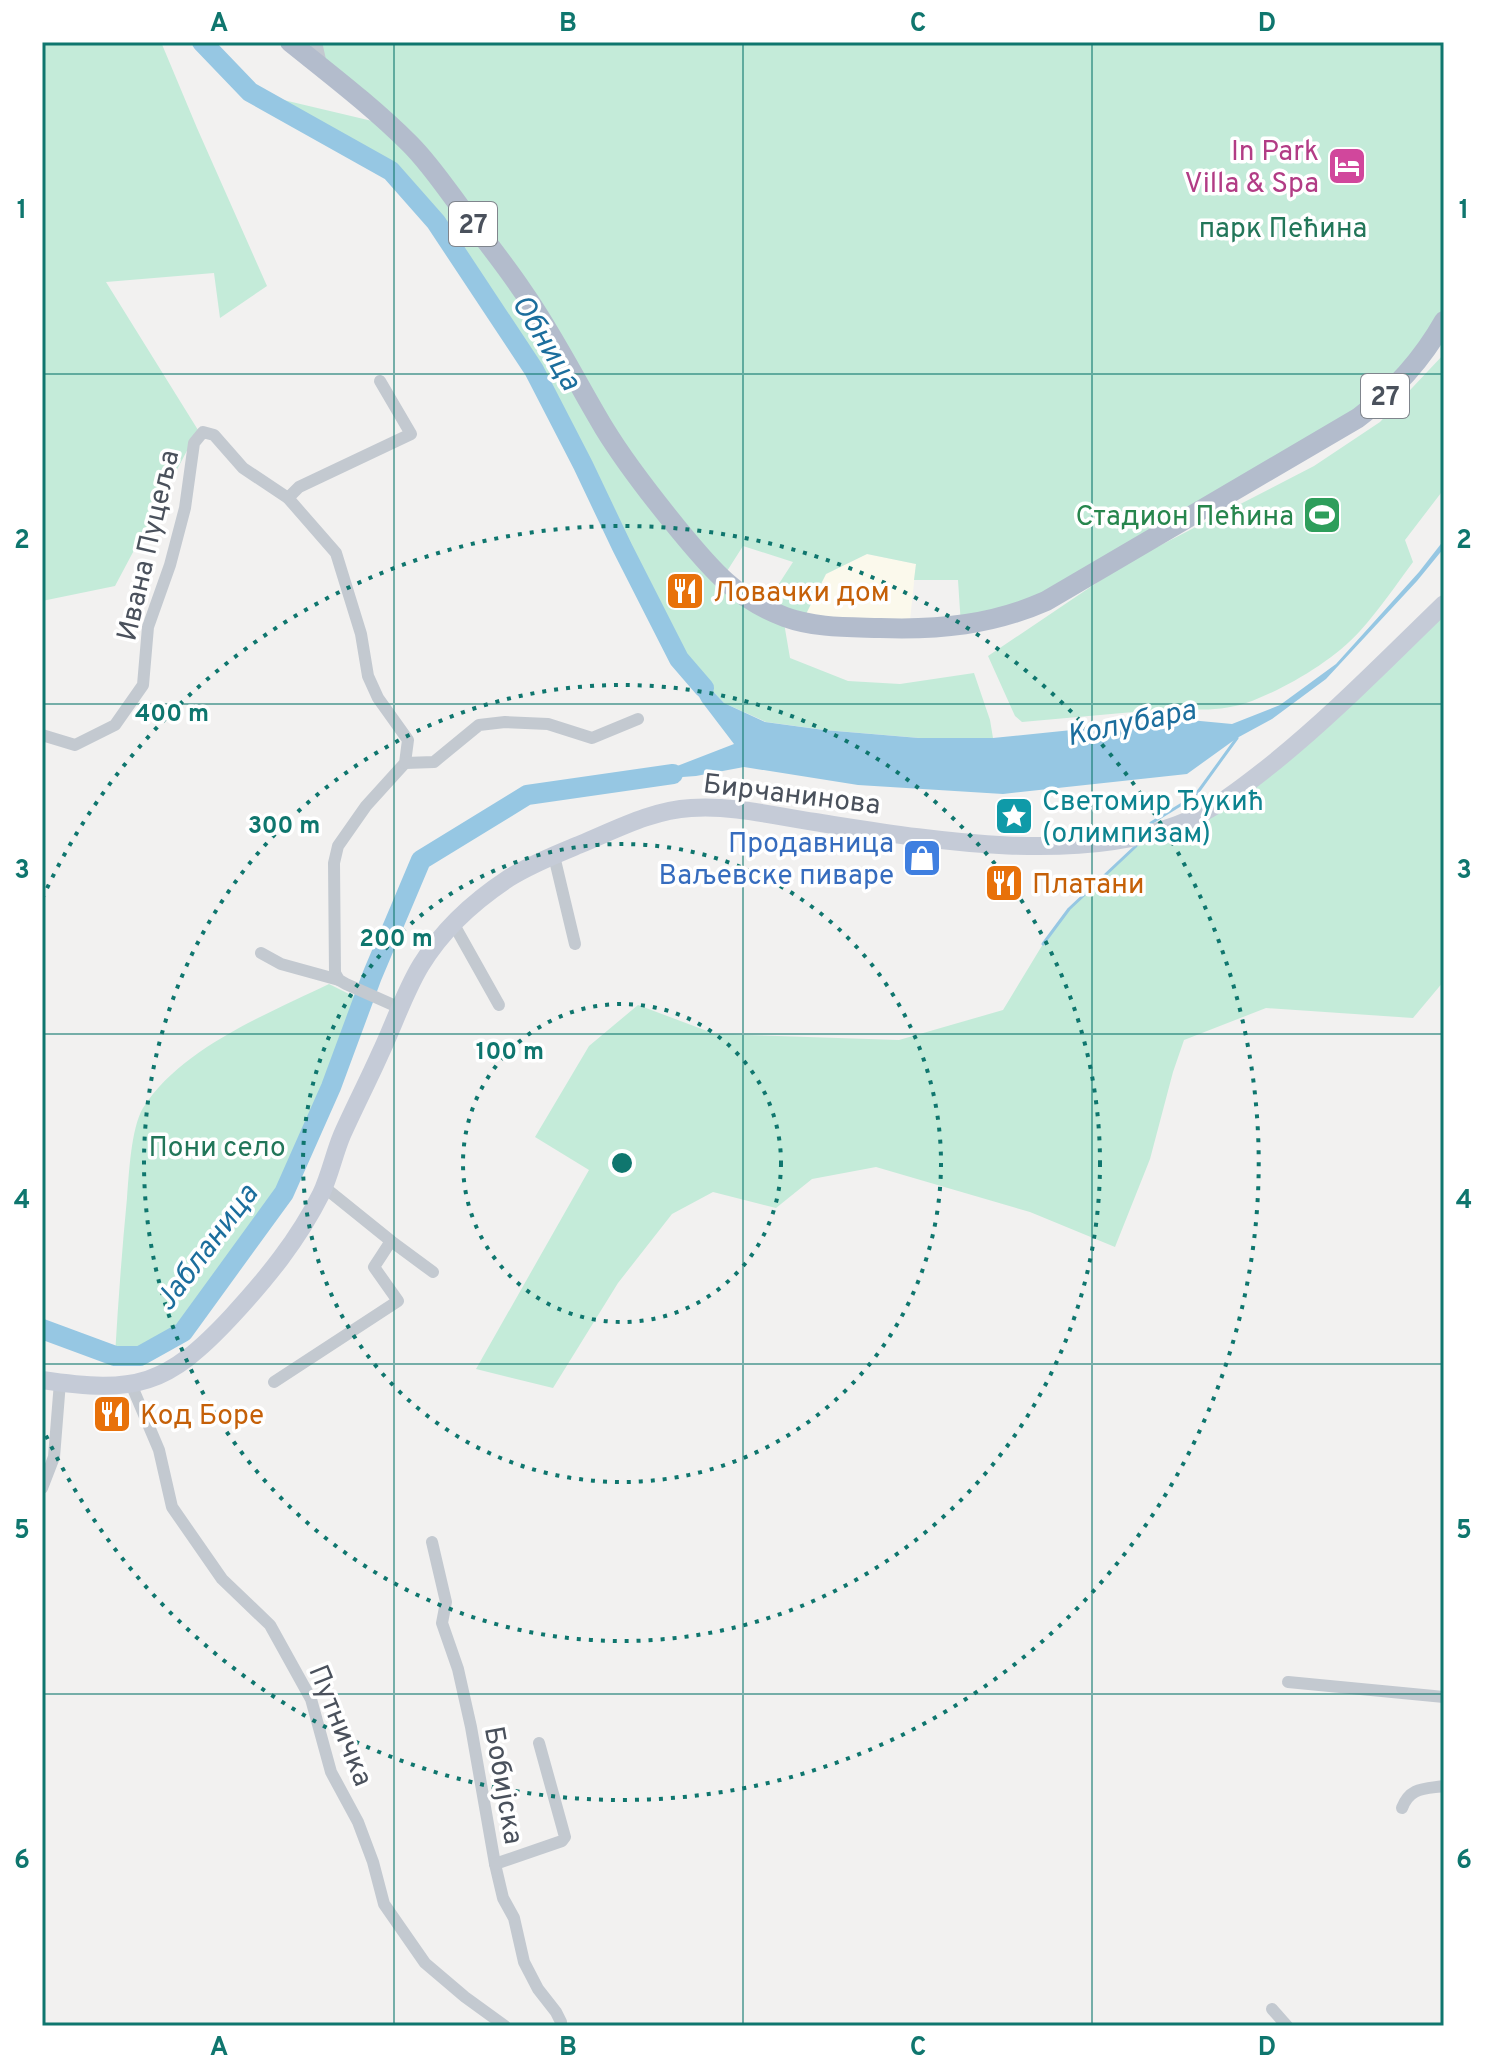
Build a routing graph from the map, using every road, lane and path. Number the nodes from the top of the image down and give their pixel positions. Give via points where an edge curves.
1 (290, 42) edge
2 (316, 42) edge
3 (319, 66) junction
4 (1444, 321) edge
5 (380, 381) dead end
6 (288, 498) junction
7 (1444, 604) edge
8 (638, 719) dead end
9 (42, 735) edge
10 (405, 763) junction
11 (554, 856) junction
12 (453, 923) junction
13 (575, 944) dead end
14 (261, 953) dead end
15 (339, 977) junction
16 (499, 1005) dead end
17 (400, 1008) junction
18 (324, 1187) junction
19 (391, 1241) junction
20 (433, 1272) dead end
21 (51, 1381) edge
22 (274, 1382) dead end
23 (137, 1383) junction
24 (42, 1488) edge
25 (432, 1542) dead end
26 (1288, 1682) dead end
27 (1444, 1697) edge
28 (539, 1743) dead end
29 (1444, 1786) edge
30 (1402, 1808) dead end
31 (495, 1864) junction
32 (1272, 2009) dead end
33 (505, 2026) edge
34 (561, 2026) edge
35 (1287, 2026) edge

1 - 3 main road, 27
2 - 3 street
3 - 4 main road, 27 via 391,126 440,179 529,301 623,458 713,571 750,601 802,622 896,629 961,626 1046,601 1358,418 1402,380
5 - 6 street via 411,434 299,487
6 - 9 street, Ивана Пуцеља via 243,468 214,435 203,432 194,443 185,508 148,627 143,685 115,725 75,745
6 - 10 street, Ивана Пуцеља via 336,553 368,676 408,740
7 - 11 main road, Бирчанинова via 1318,726 1249,782 1197,816 1156,832 1062,845 1000,845 695,807 644,818
8 - 10 street via 592,738 548,724 479,725 434,762
10 - 15 street via 338,846 334,863
11 - 12 main road, Бирчанинова via 509,878
11 - 13 street
12 - 16 street
12 - 17 main road, Бирчанинова via 421,964
14 - 15 street via 281,964
15 - 17 street
17 - 18 main road, Бирчанинова
18 - 19 street
18 - 23 main road, Бирчанинова via 295,1241 246,1301 184,1362
19 - 20 street
19 - 22 street via 374,1267 398,1301
21 - 23 main road
21 - 24 street via 54,1457
23 - 33 street, Путничка via 172,1507 222,1579 270,1625 311,1699 331,1772 358,1822 384,1904 425,1963
25 - 31 street, Бобијска via 446,1602 442,1623 471,1727
26 - 27 street
28 - 31 street via 565,1837
29 - 30 street via 1408,1795
31 - 34 street, Бобијска via 524,1962
32 - 35 street

